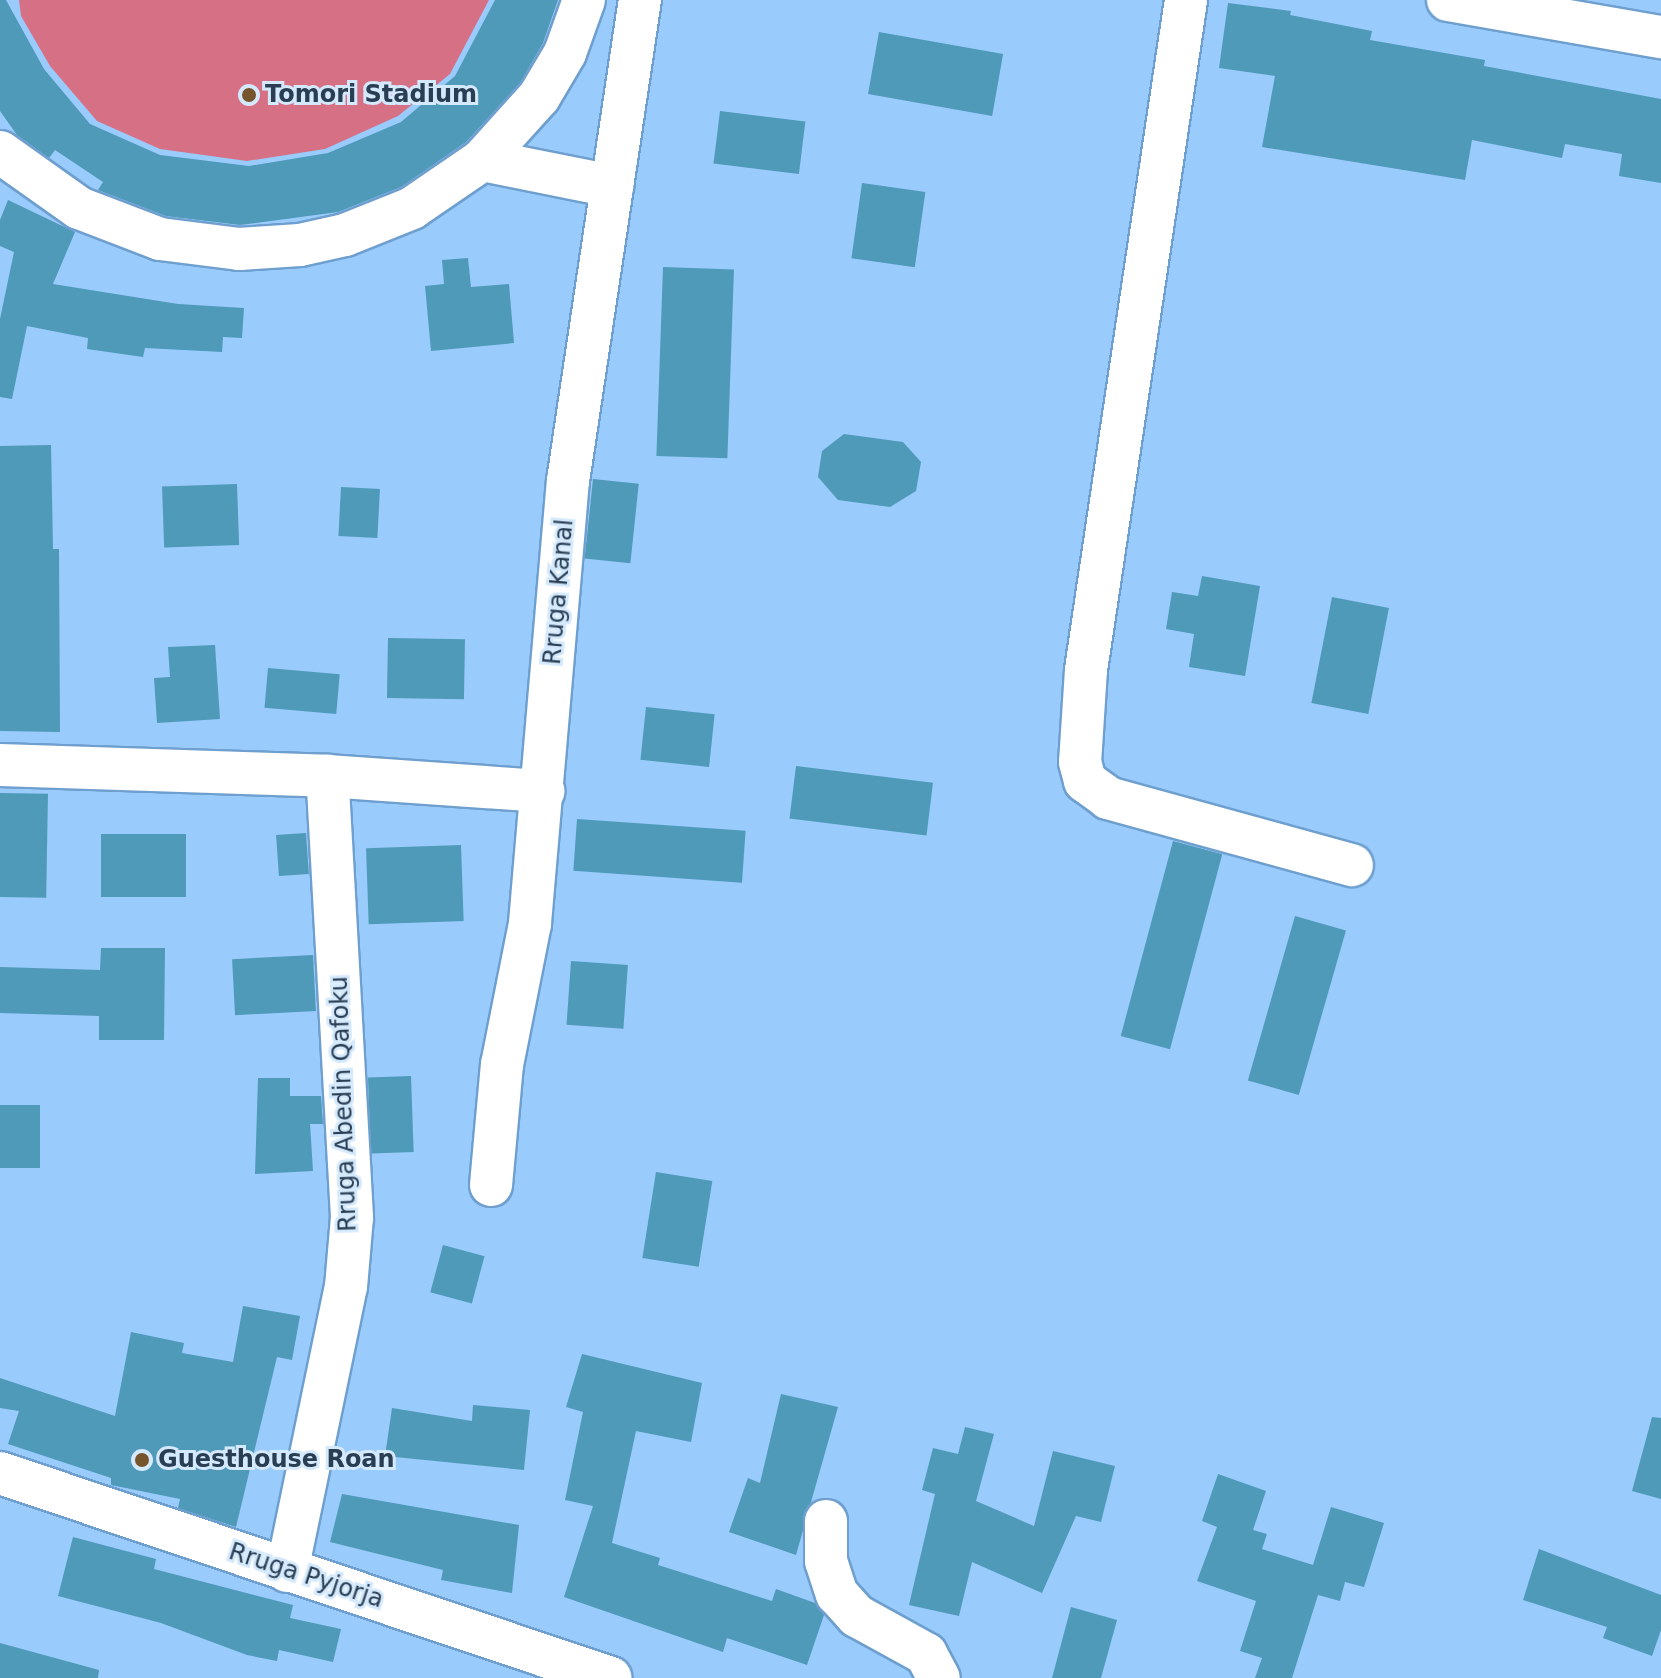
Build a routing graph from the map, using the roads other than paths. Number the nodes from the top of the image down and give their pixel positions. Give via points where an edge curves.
1 (584, 0) edge
2 (640, 0) edge
3 (1186, 0) edge
4 (1448, 0) edge
5 (1661, 37) edge
6 (0, 152) edge
7 (482, 160) junction
8 (612, 186) junction
9 (0, 765) edge
10 (327, 776) junction
11 (543, 791) junction
12 (1352, 865) dead end
13 (491, 1185) dead end
14 (0, 1473) edge
15 (826, 1521) dead end
16 (287, 1571) junction
17 (611, 1678) edge
18 (939, 1678) edge

1 - 7 street via 565,53 539,97
2 - 8 street, Rruga Kanal
3 - 12 street via 1086,670 1080,762 1085,781 1108,798
4 - 5 street
6 - 7 street via 47,189 119,226 199,246 239,249 300,245 379,223 447,187
7 - 8 street
8 - 11 street, Rruga Kanal via 568,481
9 - 10 street
10 - 11 street
10 - 16 street, Rruga Abedin Qafoku via 352,1217 346,1287
11 - 13 street, Rruga Kanal via 530,923 502,1065
14 - 16 street, Rruga Pyjorja
15 - 18 street via 826,1561 837,1594 857,1616 926,1654
16 - 17 street, Rruga Pyjorja

